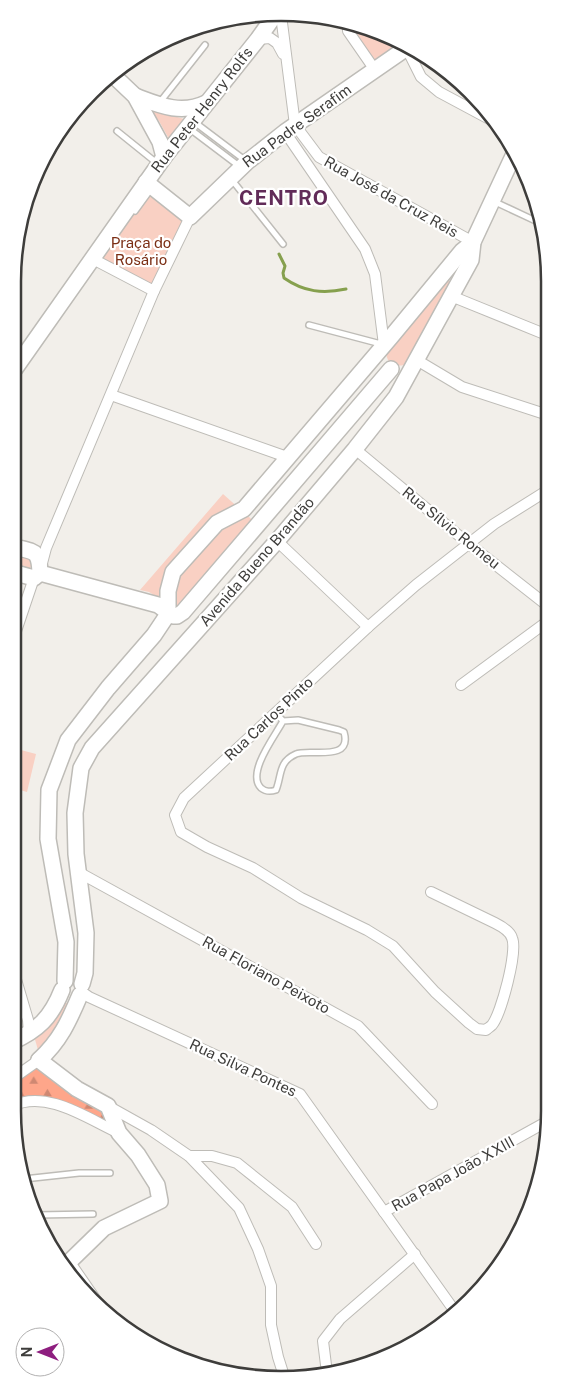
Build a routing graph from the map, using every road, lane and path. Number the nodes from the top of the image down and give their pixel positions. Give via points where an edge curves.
1 (282, 21) edge
2 (270, 22) edge
3 (348, 30) edge
4 (258, 39) junction
5 (205, 45) dead end
6 (402, 51) edge
7 (411, 56) edge
8 (286, 59) junction
9 (375, 70) junction
10 (118, 79) edge
11 (135, 96) junction
12 (207, 102) junction
13 (159, 105) junction
14 (479, 113) edge
15 (190, 124) junction
16 (290, 129) junction
17 (117, 131) dead end
18 (511, 160) edge
19 (161, 161) junction
20 (239, 169) junction
21 (149, 184) junction
22 (492, 200) junction
23 (131, 217) dead end
24 (190, 217) junction
25 (533, 220) edge
26 (472, 242) junction
27 (283, 244) dead end
28 (98, 259) junction
29 (442, 276) junction
30 (154, 291) junction
31 (453, 292) junction
32 (309, 325) dead end
33 (541, 332) edge
34 (384, 345) junction
35 (21, 361) edge
36 (414, 362) junction
37 (391, 369) junction
38 (111, 394) junction
39 (541, 413) edge
40 (355, 449) junction
41 (287, 457) junction
42 (541, 494) edge
43 (277, 541) junction
44 (469, 544) junction
45 (21, 549) edge
46 (21, 573) edge
47 (37, 575) junction
48 (541, 601) edge
49 (168, 614) junction
50 (21, 619) edge
51 (541, 626) edge
52 (368, 627) junction
53 (461, 685) dead end
54 (280, 717) junction
55 (80, 873) junction
56 (431, 892) dead end
57 (63, 986) junction
58 (81, 990) junction
59 (21, 996) edge
60 (29, 1034) junction
61 (21, 1038) edge
62 (38, 1060) junction
63 (21, 1072) edge
64 (21, 1103) edge
65 (432, 1104) dead end
66 (108, 1106) junction
67 (540, 1124) edge
68 (119, 1133) junction
69 (188, 1156) junction
70 (110, 1173) dead end
71 (30, 1178) edge
72 (384, 1212) junction
73 (93, 1214) dead end
74 (43, 1215) edge
75 (316, 1244) dead end
76 (415, 1254) junction
77 (69, 1261) edge
78 (452, 1306) edge
79 (326, 1366) dead end
80 (282, 1371) edge

1 - 8 street
2 - 4 street, Rua Peter Henry Rolfs
3 - 9 street
4 - 8 street via 274,40
4 - 12 street, Rua Peter Henry Rolfs
5 - 13 lane
6 - 9 street, Rua Padre Serafim
7 - 14 street via 420,77 439,92
8 - 16 street
9 - 16 street, Rua Padre Serafim
10 - 11 street
11 - 13 street
11 - 19 street via 160,142
12 - 13 street via 187,110
12 - 15 street, Rua Peter Henry Rolfs
15 - 19 street, Rua Peter Henry Rolfs
15 - 20 lane
16 - 20 street, Rua Padre Serafim
16 - 26 street, Rua José da Cruz Reis via 319,157
16 - 34 street via 371,261
17 - 19 lane
18 - 22 street, Avenida Bueno Brandão
19 - 21 street, Rua Peter Henry Rolfs
20 - 24 street, Rua Padre Serafim
20 - 27 lane
21 - 23 lane
21 - 24 street
21 - 28 street, Rua Peter Henry Rolfs
22 - 25 lane
22 - 26 street, Avenida Bueno Brandão
24 - 30 street
26 - 29 street
26 - 31 street, Avenida Bueno Brandão via 470,260
28 - 30 street
28 - 35 street, Rua Peter Henry Rolfs
29 - 31 street via 454,278
29 - 34 street
30 - 38 street
31 - 33 street
31 - 36 street, Avenida Bueno Brandão
32 - 34 lane
34 - 37 street via 384,361
34 - 41 street
36 - 37 street via 402,370
36 - 39 street via 462,388
36 - 40 street, Avenida Bueno Brandão via 396,397
37 - 49 street via 183,612 177,616
38 - 41 street
38 - 47 street
40 - 43 street, Avenida Bueno Brandão
40 - 44 street, Rua Sílvio Romeu
41 - 49 street via 244,508 217,523 173,572 168,590
42 - 44 street, Rua Carlos Pinto
43 - 52 street
43 - 55 street, Avenida Bueno Brandão via 92,748 81,768 75,813
44 - 48 street, Rua Sílvio Romeu
44 - 52 street, Rua Carlos Pinto
45 - 47 street via 37,554
46 - 47 street
47 - 49 street via 158,605
47 - 50 street
49 - 57 street via 68,740 49,790 48,839 66,942
51 - 53 street
52 - 54 street, Rua Carlos Pinto
54 - 54 lane via 258,766 258,785 264,791 276,790 280,768 296,754 308,751 326,754 342,746 345,738 344,732 339,730
54 - 56 street, Rua Carlos Pinto via 184,798 175,815 181,832 393,946 435,992 477,1030 486,1030 497,1014 512,966 515,947 512,936 495,923
55 - 58 street, Avenida Bueno Brandão via 86,933
55 - 65 street, Rua Floriano Peixoto via 358,1026
57 - 58 street via 74,978
57 - 60 street via 48,1018
58 - 62 street, Avenida Bueno Brandão via 68,1024 52,1048
58 - 72 street, Rua Silva Pontes via 98,1001 300,1094
59 - 60 street
60 - 61 street
60 - 62 street
62 - 63 street
62 - 66 street via 77,1089
64 - 68 street via 49,1102
66 - 68 street
66 - 69 street
67 - 72 street, Rua Papa João XXIII
68 - 77 street via 157,1185 160,1201 104,1228
69 - 75 street via 212,1156 237,1163 292,1207
69 - 80 street via 239,1208 258,1249 271,1286 271,1325
70 - 71 lane
72 - 76 street, Rua Silva Pontes
73 - 74 lane
76 - 78 street, Rua Silva Pontes
76 - 79 street via 340,1319 323,1341

